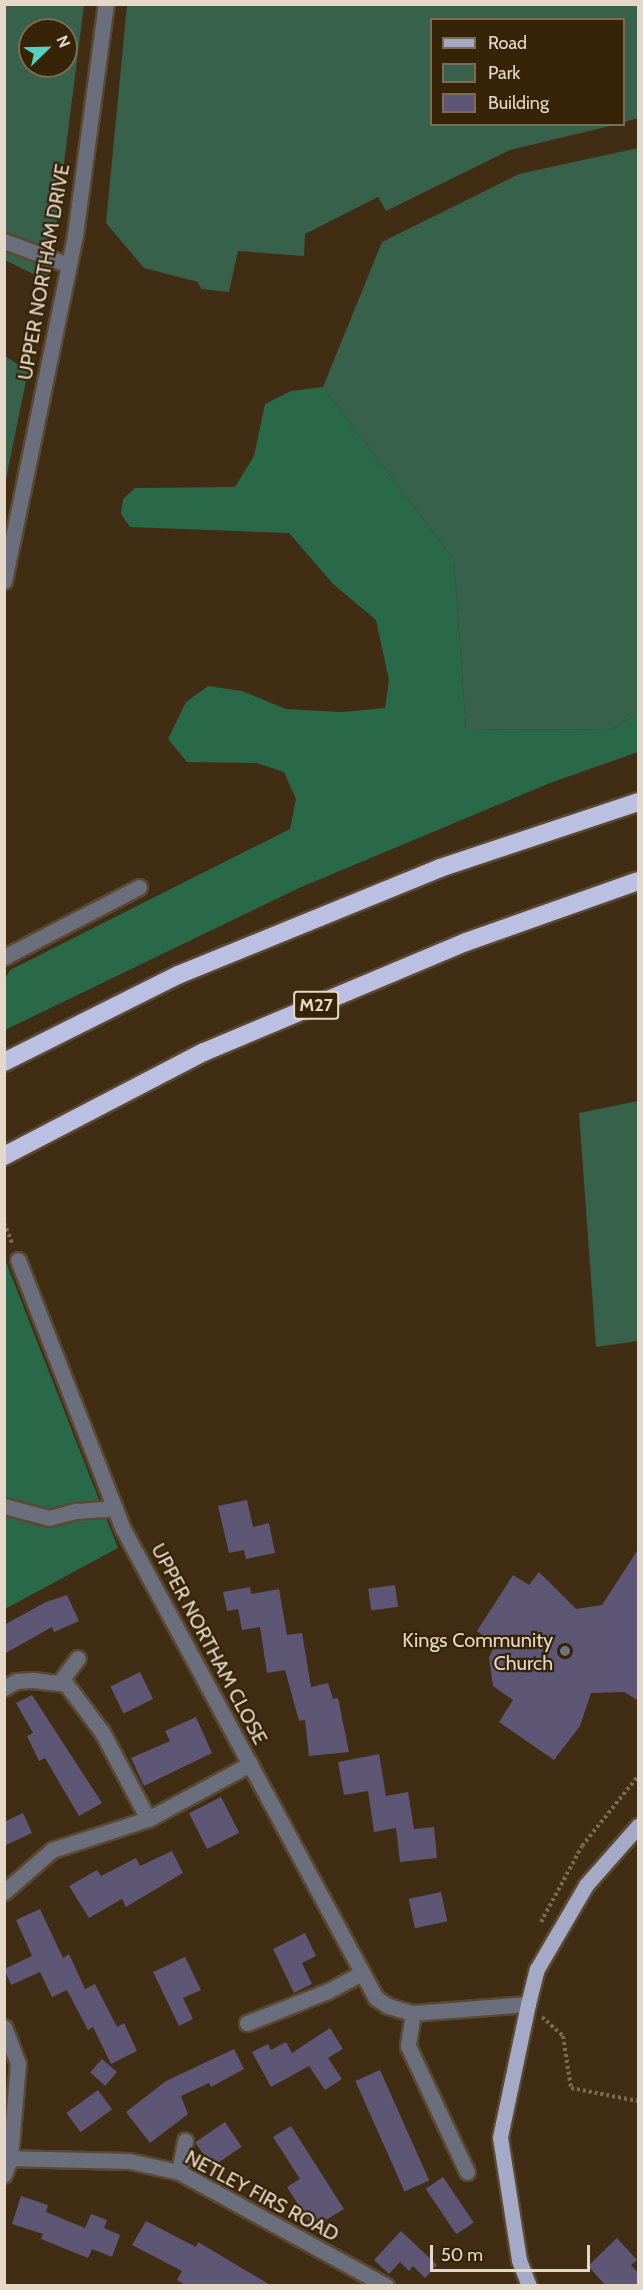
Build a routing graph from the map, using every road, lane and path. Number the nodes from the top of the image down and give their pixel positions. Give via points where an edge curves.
1 (106, 4) edge
2 (4, 241) edge
3 (69, 265) junction
4 (4, 581) edge
5 (639, 802) edge
6 (639, 880) edge
7 (139, 887) dead end
8 (4, 957) edge
9 (4, 1062) edge
10 (4, 1156) edge
11 (18, 1260) dead end
12 (4, 1506) edge
13 (115, 1508) junction
14 (78, 1658) dead end
15 (59, 1683) junction
16 (10, 1685) edge
17 (250, 1764) junction
18 (148, 1819) junction
19 (639, 1826) edge
20 (4, 1892) edge
21 (362, 1973) junction
22 (528, 2004) junction
23 (413, 2013) junction
24 (247, 2023) dead end
25 (4, 2027) edge
26 (639, 2101) edge
27 (185, 2141) dead end
28 (7, 2158) edge
29 (179, 2172) junction
30 (467, 2172) dead end
31 (4, 2175) edge
32 (386, 2286) edge
33 (529, 2286) edge

1 - 3 street, UPPER NORTHAM DRIVE
2 - 3 street
3 - 4 street, UPPER NORTHAM DRIVE
5 - 9 highway via 440,868 178,975
6 - 10 highway, M27 via 466,942 204,1052
7 - 8 street
11 - 13 street, UPPER NORTHAM CLOSE
12 - 13 street via 49,1518 76,1510
13 - 17 street, UPPER NORTHAM CLOSE
14 - 15 street
15 - 16 street
15 - 18 street via 66,1684 102,1732
17 - 18 street
17 - 21 street, UPPER NORTHAM CLOSE
18 - 20 street via 52,1850
19 - 22 main road via 586,1885 537,1969
21 - 23 street, UPPER NORTHAM CLOSE via 376,1998
21 - 24 street
22 - 23 street, UPPER NORTHAM CLOSE
22 - 26 path via 563,2036 571,2088
22 - 33 main road via 501,2137 519,2260
23 - 30 street via 408,2046
25 - 28 street via 18,2063
27 - 29 street
28 - 29 street, NETLEY FIRS ROAD via 129,2161
28 - 31 street
29 - 32 street, NETLEY FIRS ROAD

